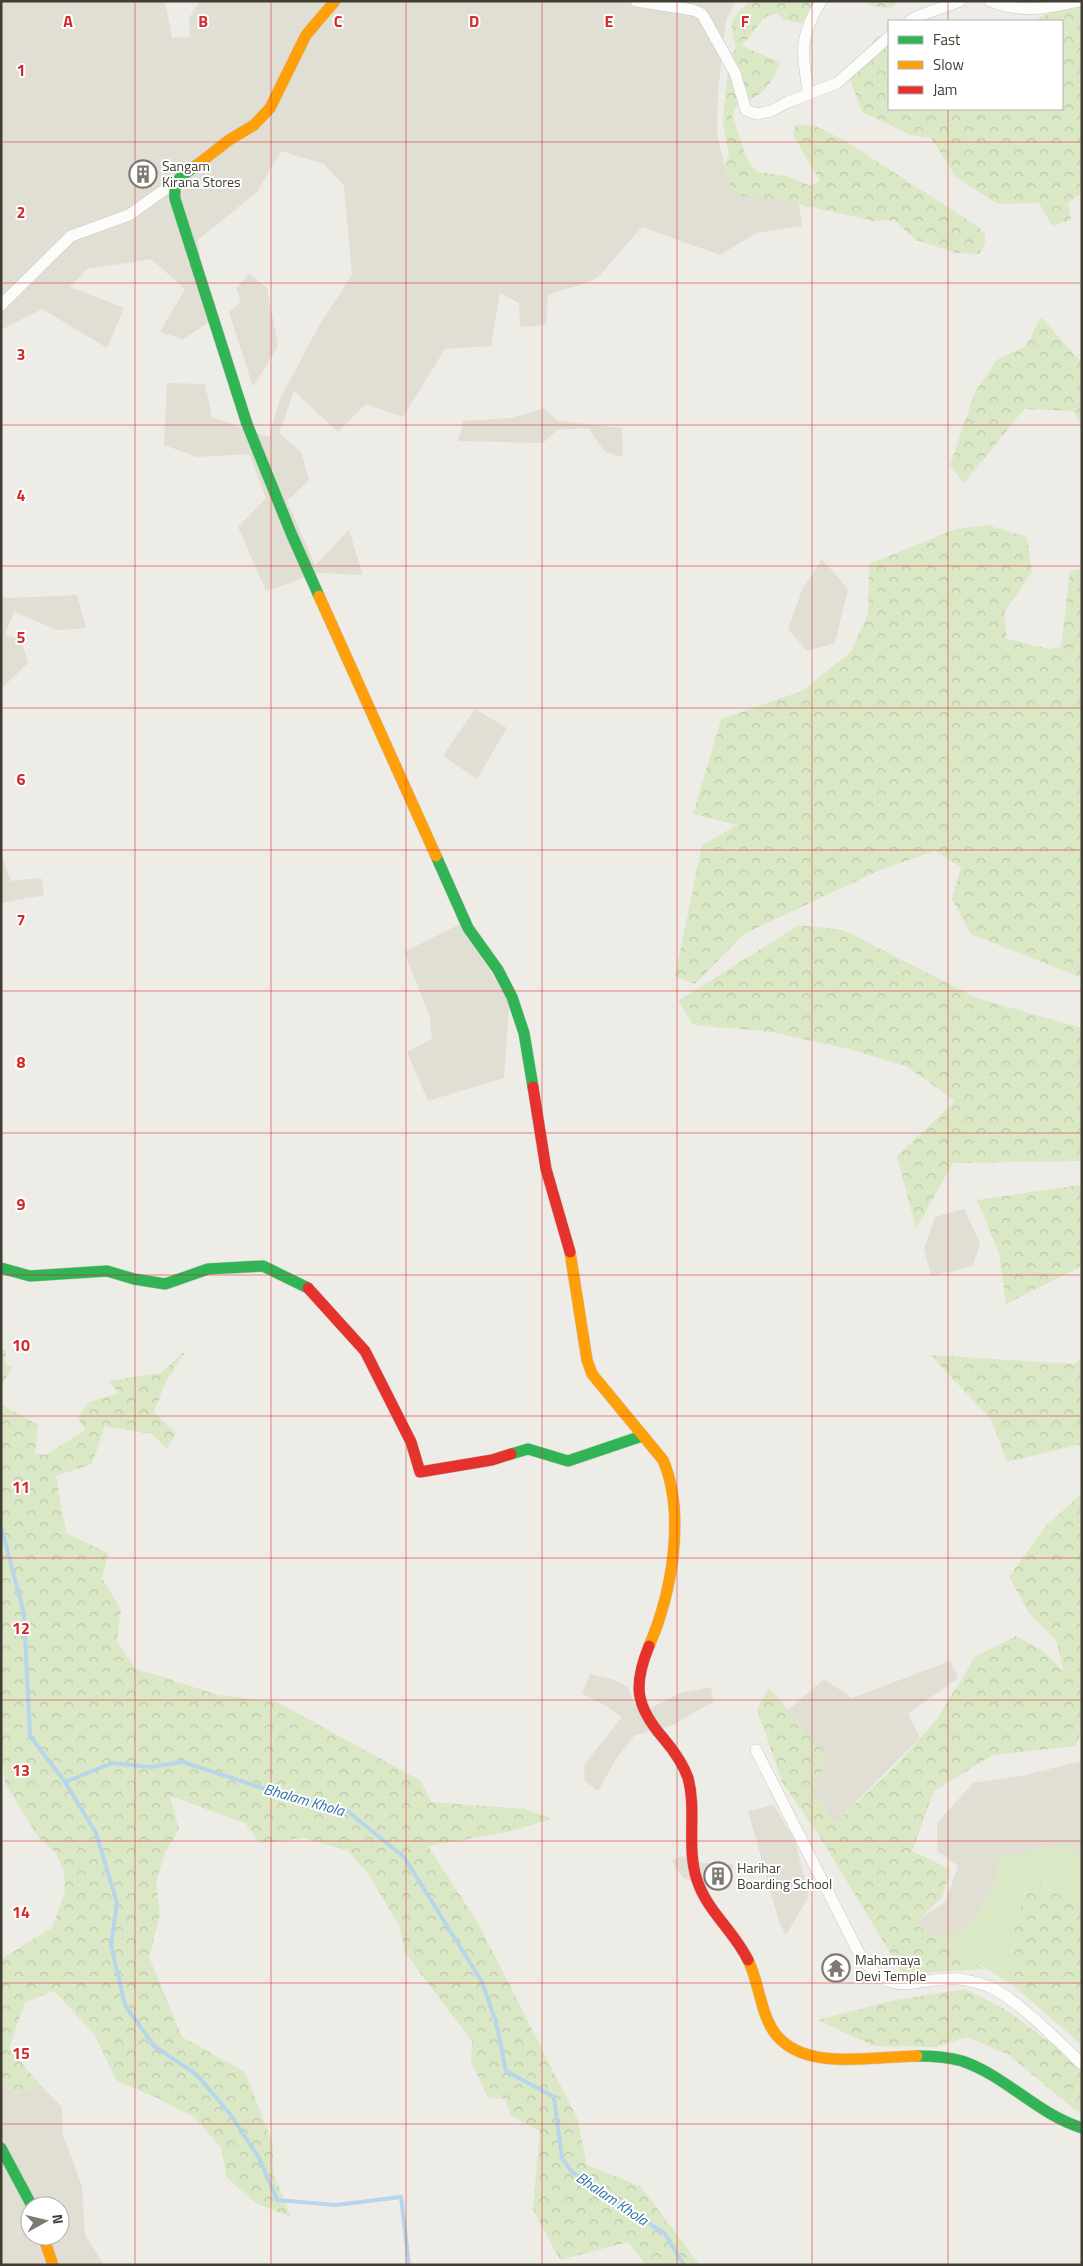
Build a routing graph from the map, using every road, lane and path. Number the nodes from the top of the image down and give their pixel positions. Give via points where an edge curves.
1 (335, 1) edge
2 (636, 1) edge
3 (820, 1) edge
4 (960, 1) edge
5 (990, 1) edge
6 (1079, 1) edge
7 (912, 20) edge
8 (888, 38) edge
9 (809, 94) junction
10 (174, 183) junction
11 (1, 305) edge
12 (1, 1268) edge
13 (642, 1436) junction
14 (756, 1750) dead end
15 (1082, 2064) edge
16 (1082, 2128) edge
17 (1, 2148) edge
18 (27, 2196) edge
19 (46, 2246) edge
20 (53, 2265) edge

1 - 10 main road via 306,35 270,108 254,125 229,140
2 - 9 street via 702,14 735,73 746,110 757,114 771,111
3 - 9 street via 806,29 802,50
4 - 7 street
5 - 6 street via 1038,10
8 - 9 street via 837,83
10 - 11 street via 129,215 71,236
10 - 13 main road via 175,199 247,424 288,524 468,928 498,970 512,997 524,1033 546,1169 570,1250 587,1360 598,1383
12 - 13 main road via 30,1276 107,1271 165,1284 208,1269 263,1266 311,1290 366,1351 391,1399 420,1472 492,1460 528,1449 568,1461
13 - 16 main road via 666,1467 675,1512 671,1569 663,1611 639,1674 638,1702 643,1714 683,1764 691,1794 691,1841 697,1879 710,1906 750,1961 772,2030 786,2046 803,2054 832,2060 904,2056 960,2061 987,2073 1059,2121
14 - 15 street via 870,1970 894,1983 910,1985 957,1979 990,1987 1015,2004
17 - 18 main road
19 - 20 main road

